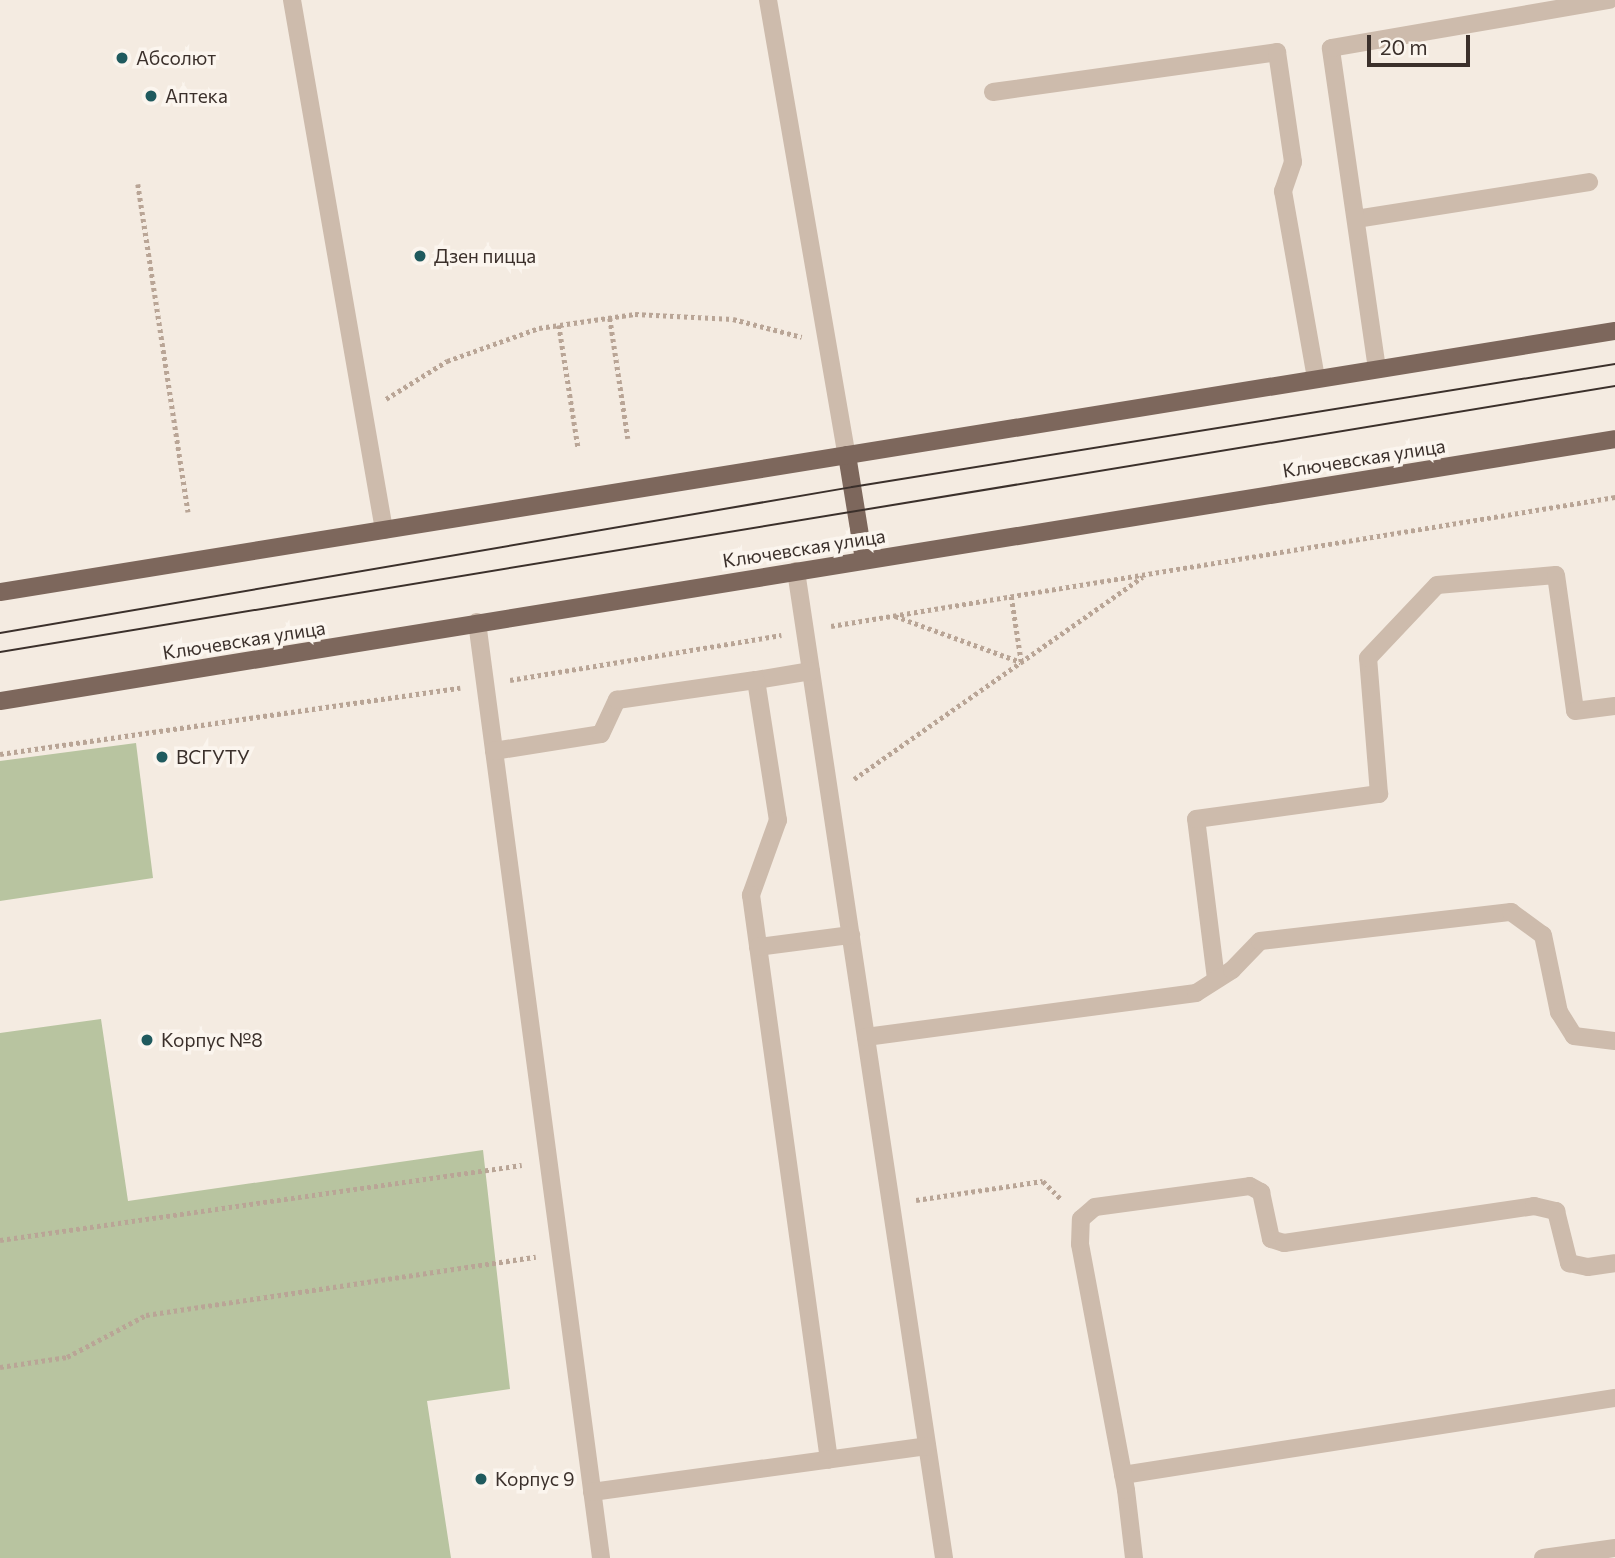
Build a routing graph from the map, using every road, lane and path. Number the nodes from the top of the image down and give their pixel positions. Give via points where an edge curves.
1 (292, 0) edge
2 (768, 0) edge
3 (1609, 0) edge
4 (993, 92) dead end
5 (1589, 182) dead end
6 (138, 184) dead end
7 (1356, 219) junction
8 (610, 318) junction
9 (559, 325) junction
10 (1615, 331) edge
11 (827, 343) junction
12 (1377, 369) junction
13 (1316, 379) junction
14 (364, 412) junction
15 (628, 439) dead end
16 (1615, 439) edge
17 (578, 447) dead end
18 (847, 455) junction
19 (188, 513) dead end
20 (384, 530) junction
21 (864, 560) junction
22 (796, 571) junction
23 (1145, 575) dead end
24 (0, 592) edge
25 (1011, 597) dead end
26 (894, 616) dead end
27 (477, 622) junction
28 (1021, 662) junction
29 (811, 671) junction
30 (756, 680) junction
31 (0, 701) edge
32 (1615, 706) edge
33 (494, 751) junction
34 (830, 796) junction
35 (851, 935) junction
36 (758, 947) junction
37 (1216, 979) junction
38 (866, 1037) junction
39 (1615, 1041) edge
40 (549, 1161) junction
41 (891, 1203) junction
42 (1082, 1219) junction
43 (0, 1240) edge
44 (561, 1253) junction
45 (1615, 1263) edge
46 (0, 1367) edge
47 (1615, 1398) edge
48 (927, 1446) junction
49 (829, 1460) junction
50 (1123, 1475) junction
51 (593, 1492) junction
52 (1615, 1548) edge
53 (601, 1558) edge
54 (944, 1558) edge
55 (1134, 1558) edge
56 (1542, 1558) edge

1 - 14 street
2 - 11 street
3 - 7 street via 1331,48
4 - 13 street via 1277,52 1293,162 1283,191
5 - 7 street
6 - 19 path
7 - 12 street
8 - 9 path
8 - 11 path via 635,314 733,319
8 - 15 path
9 - 14 path via 447,361
9 - 17 path
10 - 12 main road
11 - 18 street
12 - 13 main road
13 - 18 main road
14 - 20 street
16 - 21 main road, Ключевская улица
18 - 20 main road
18 - 21 main road
20 - 24 main road
21 - 22 main road, Ключевская улица
22 - 27 main road, Ключевская улица
22 - 29 street
23 - 28 path
25 - 28 path
26 - 28 path
27 - 31 main road, Ключевская улица
27 - 33 street
28 - 34 path
29 - 30 street
29 - 34 street
30 - 33 street via 617,700 601,734
30 - 36 street via 778,820 751,895
32 - 37 street via 1575,711 1556,575 1437,584 1368,658 1379,793 1196,819
33 - 40 street
34 - 35 street
35 - 36 street
35 - 38 street
36 - 49 street
37 - 38 street via 1196,993
37 - 39 street via 1260,941 1511,912 1544,935 1559,1012 1574,1036
38 - 41 street
40 - 43 path
40 - 44 street
41 - 42 path via 1043,1181
41 - 48 street
42 - 45 street via 1095,1207 1250,1186 1261,1192 1271,1238 1284,1243 1534,1206 1556,1211 1569,1262 1588,1267
42 - 50 street via 1080,1244
44 - 46 path via 146,1315 67,1357
44 - 51 street
47 - 50 street
48 - 49 street
48 - 54 street
49 - 51 street
50 - 55 street
51 - 53 street
52 - 56 street

